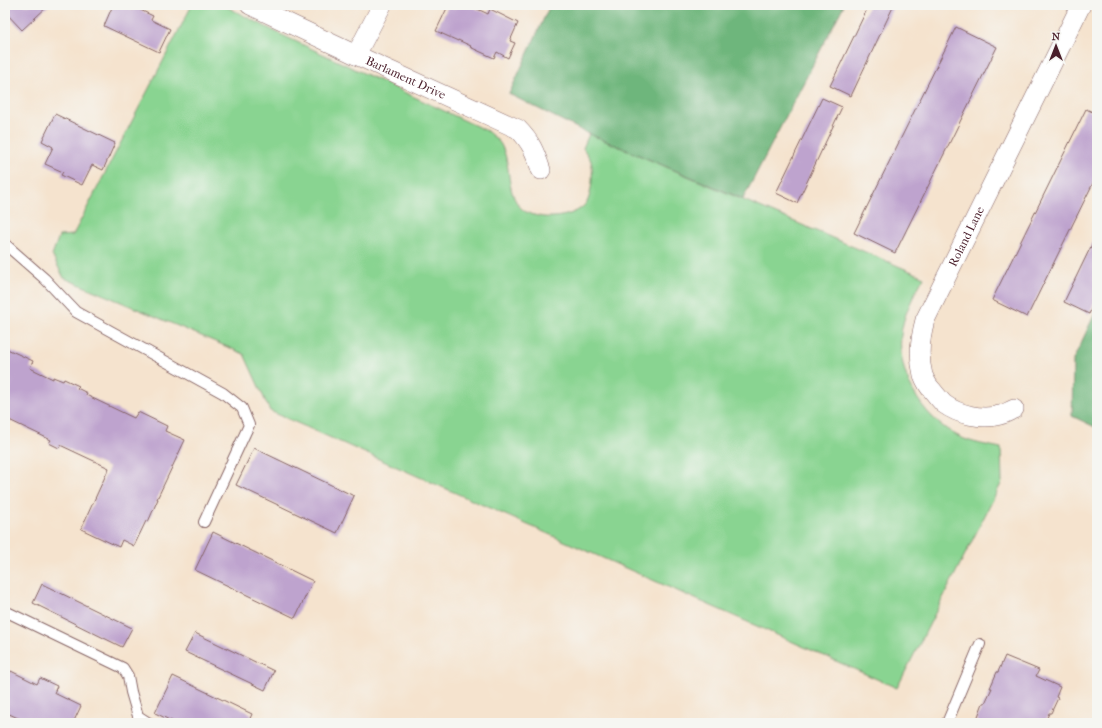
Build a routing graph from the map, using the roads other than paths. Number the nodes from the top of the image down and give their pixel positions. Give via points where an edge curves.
1 (250, 5) edge
2 (382, 5) edge
3 (1081, 5) edge
4 (356, 55) junction
5 (541, 170) dead end
6 (5, 244) edge
7 (1014, 409) dead end
8 (204, 522) dead end
9 (5, 611) edge
10 (980, 644) dead end
11 (149, 723) edge
12 (948, 723) edge

1 - 4 street, Barlament Drive
2 - 4 street
3 - 7 street, Roland Lane via 928,313 922,332 920,361 923,376 944,404 968,415 986,417
4 - 5 street, Barlament Drive via 518,129 535,152
6 - 8 lane via 45,279 76,312 223,393 242,408 249,425
9 - 11 lane via 123,668 128,676 138,716
10 - 12 lane

